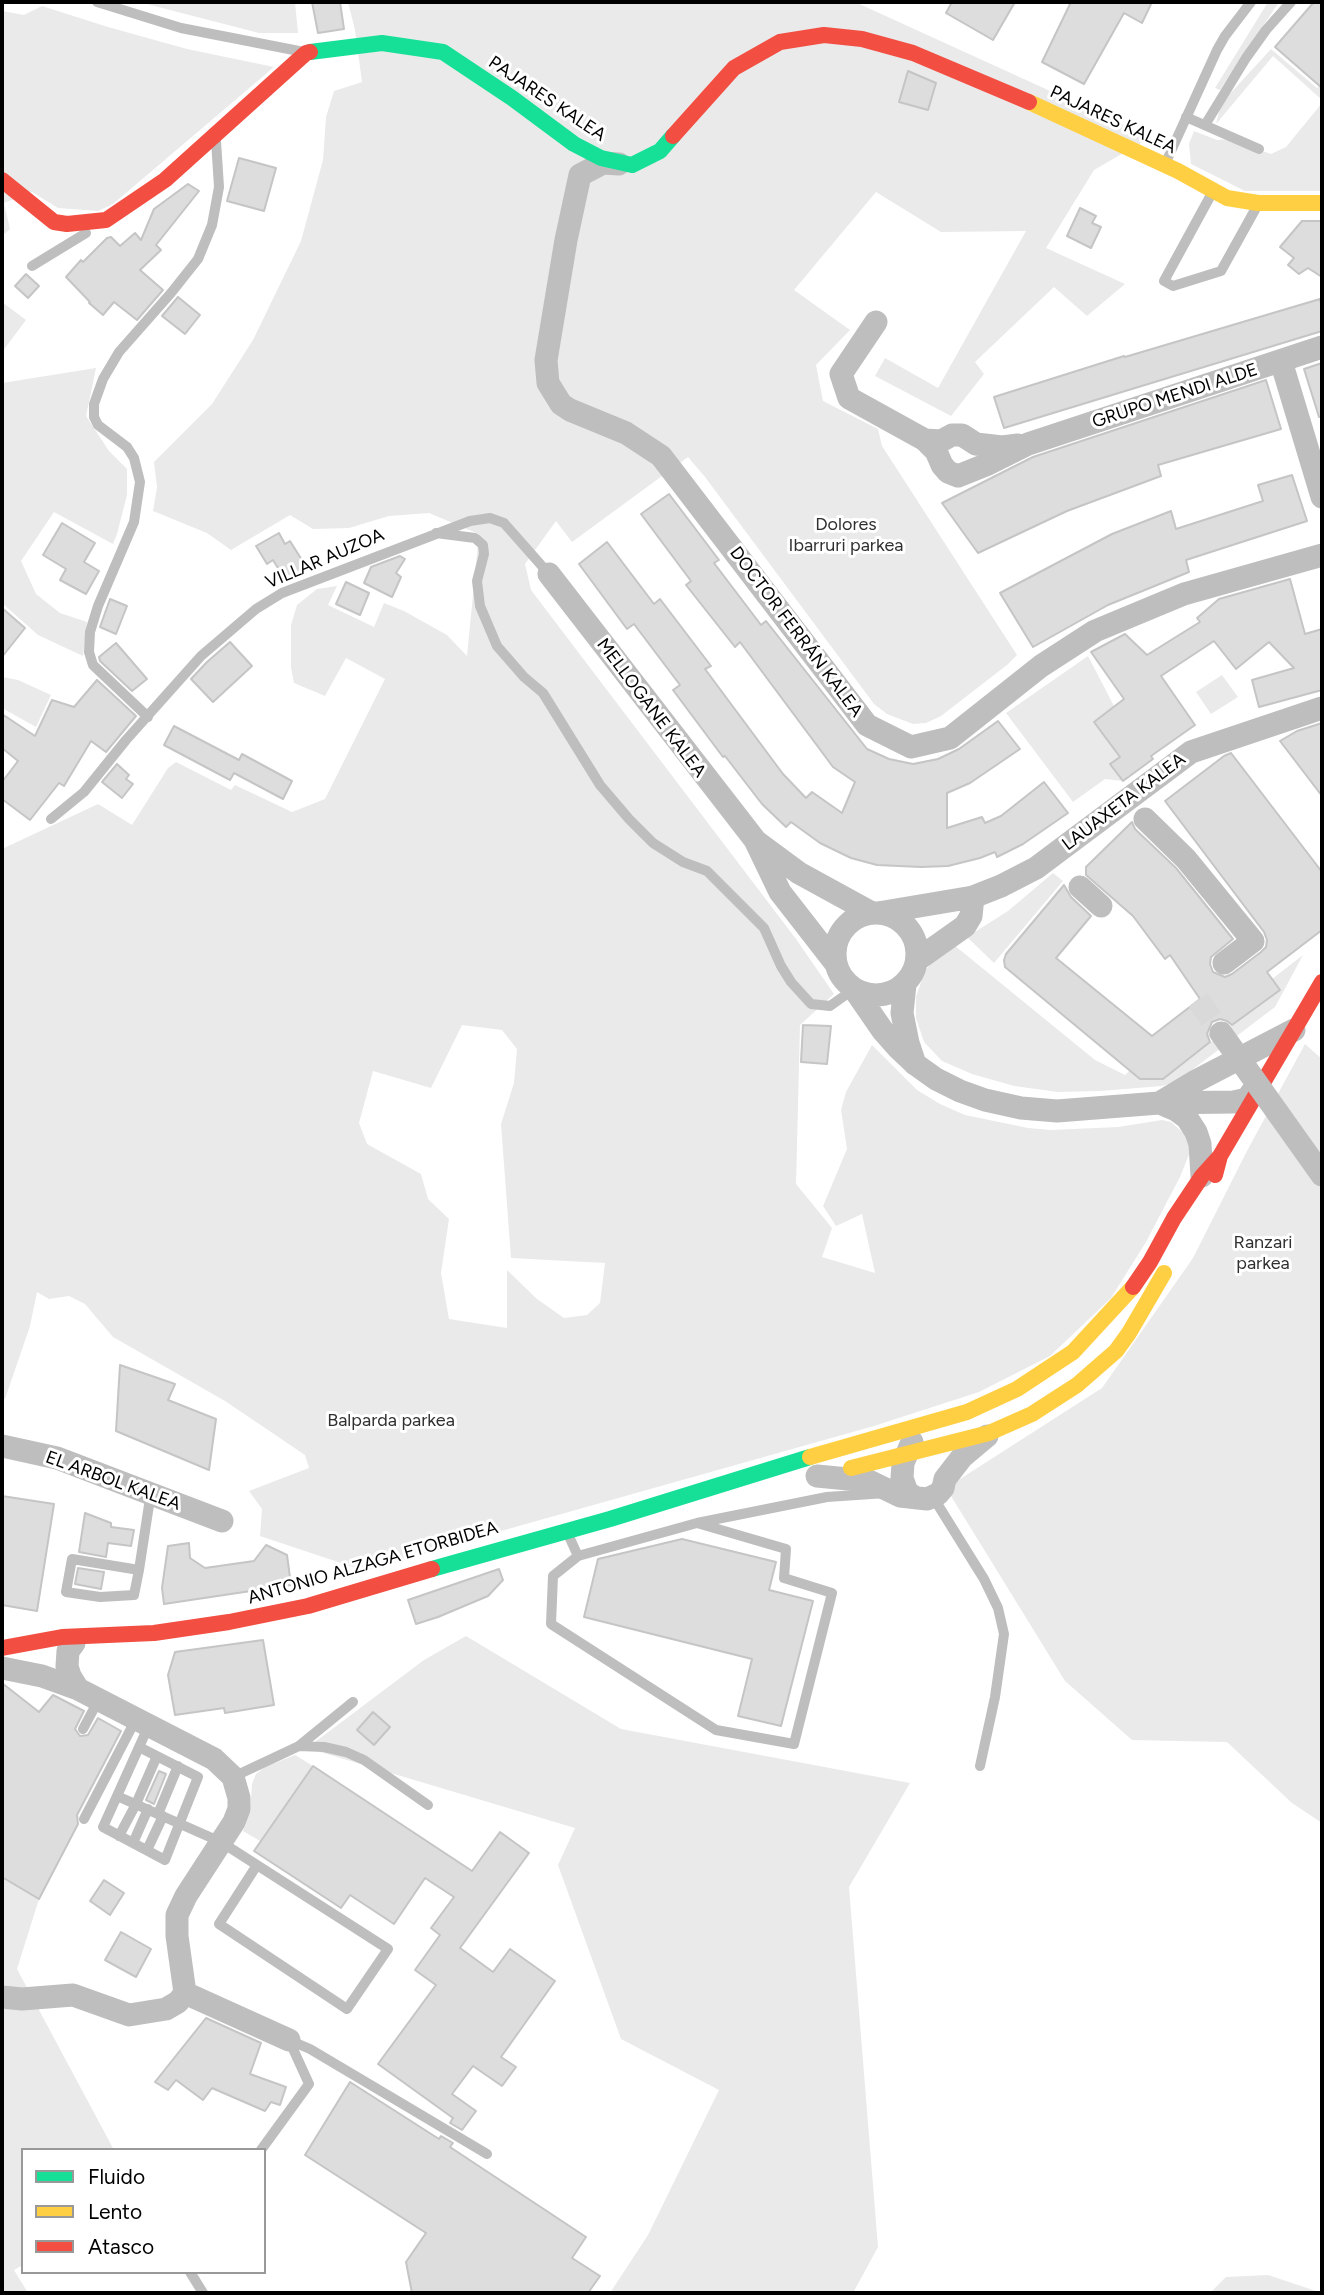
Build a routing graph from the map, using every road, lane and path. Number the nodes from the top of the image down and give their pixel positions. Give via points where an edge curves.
1 (97, 2) edge
2 (1251, 2) edge
3 (1291, 2) edge
4 (306, 52) junction
5 (1186, 117) junction
6 (1205, 125) junction
7 (215, 133) junction
8 (575, 144) junction
9 (1259, 149) dead end
10 (632, 165) junction
11 (1164, 165) junction
12 (580, 175) junction
13 (2, 180) edge
14 (1213, 191) junction
15 (1322, 203) edge
16 (1258, 204) junction
17 (106, 220) junction
18 (32, 266) dead end
19 (877, 322) dead end
20 (1322, 347) edge
21 (1281, 362) junction
22 (925, 440) junction
23 (1028, 444) junction
24 (1322, 497) edge
25 (436, 533) junction
26 (1322, 555) edge
27 (549, 574) joint
28 (1322, 708) edge
29 (148, 717) junction
30 (51, 819) dead end
31 (1157, 828) dead end
32 (755, 840) junction
33 (973, 897) junction
34 (875, 913) junction
35 (1262, 945) dead end
36 (917, 960) junction
37 (836, 964) junction
38 (1322, 982) edge
39 (905, 984) junction
40 (854, 989) junction
41 (1295, 1030) junction
42 (1221, 1033) tunnel mouth
43 (915, 1064) junction
44 (1194, 1082) junction
45 (1258, 1091) junction
46 (1234, 1102) junction
47 (1159, 1103) junction
48 (1220, 1156) junction
49 (1322, 1175) edge
50 (1207, 1184) junction
51 (1170, 1262) dead end
52 (1073, 1352) junction
53 (996, 1430) junction
54 (2, 1446) edge
55 (912, 1450) junction
56 (783, 1465) junction
57 (811, 1478) joint
58 (931, 1491) junction
59 (151, 1492) junction
60 (891, 1492) junction
61 (743, 1495) dead end
62 (610, 1519) junction
63 (222, 1521) dead end
64 (697, 1523) junction
65 (566, 1530) junction
66 (578, 1556) junction
67 (138, 1570) junction
68 (2, 1636) edge
69 (68, 1640) junction
70 (2, 1648) edge
71 (2, 1665) edge
72 (67, 1666) junction
73 (42, 1676) junction
74 (78, 1689) junction
75 (99, 1699) junction
76 (353, 1702) dead end
77 (143, 1722) junction
78 (83, 1729) dead end
79 (139, 1746) junction
80 (299, 1746) junction
81 (157, 1756) junction
82 (178, 1766) junction
83 (980, 1766) dead end
84 (233, 1777) junction
85 (117, 1796) junction
86 (136, 1804) junction
87 (428, 1805) dead end
88 (156, 1813) junction
89 (84, 1819) dead end
90 (179, 1823) junction
91 (119, 1836) junction
92 (221, 1842) junction
93 (133, 1843) junction
94 (147, 1850) junction
95 (257, 1865) junction
96 (185, 1993) junction
97 (2, 1997) edge
98 (289, 2040) junction
99 (262, 2148) edge
100 (487, 2154) dead end
101 (191, 2274) edge
102 (203, 2293) edge

1 - 4 lane via 181,28
2 - 5 lane via 1225,36
3 - 6 lane via 1246,58
4 - 7 street
4 - 8 street, PAJARES KALEA via 382,43 443,52
5 - 6 lane
5 - 11 lane
6 - 9 lane
7 - 17 street via 165,180
7 - 29 lane via 219,187 212,225 198,259 119,352 94,404 99,425 134,457 140,482 134,522 98,606 89,652 93,665
8 - 10 street, PAJARES KALEA via 601,158
8 - 12 street
10 - 11 street, PAJARES KALEA via 660,151 734,68 780,42 824,35 862,39 913,54
10 - 12 street via 603,163
11 - 14 street, PAJARES KALEA
12 - 26 street, DOCTOR FERRÁN KALEA via 546,360 548,383 570,410 626,433 661,456 867,725 911,747 950,738 1041,666 1095,631 1184,594
13 - 17 street via 54,222
14 - 16 street, PAJARES KALEA
14 - 16 lane via 1164,281 1173,286 1221,271
15 - 16 street, PAJARES KALEA
17 - 18 lane
19 - 22 street, GRUPO MENDI ALDE via 841,374 849,398
20 - 21 street, GRUPO MENDI ALDE
21 - 23 street, GRUPO MENDI ALDE
21 - 24 street
22 - 23 street, GRUPO MENDI ALDE via 962,435 976,444
22 - 23 street, GRUPO MENDI ALDE via 948,472 958,475
25 - 27 lane, VILLAR AUZOA via 490,518 504,523
25 - 29 lane, VILLAR AUZOA via 265,603 201,656
25 - 40 lane via 475,538 483,545 477,581 480,606 497,646 543,693 600,785 629,819 653,843 707,871 764,928 790,982 811,1003 830,1006
27 - 32 street, MELLOGANE KALEA
28 - 33 street, LAUAXETA KALEA via 1191,752 1037,868
29 - 30 lane, VILLAR AUZOA via 84,792
31 - 35 street via 1253,941 1221,971
32 - 34 street, MELLOGANE KALEA via 799,873
32 - 37 street, MELLOGANE KALEA via 780,892
33 - 34 street, LAUAXETA KALEA
33 - 36 street via 965,926
34 - 36 street via 903,923 917,947
34 - 37 street via 844,929 835,952
36 - 39 street
37 - 40 street
38 - 41 street
39 - 40 street via 880,995
39 - 43 street via 902,1013
40 - 43 street via 883,1031
41 - 44 street
41 - 45 street
42 - 49 street, bridge
43 - 47 street via 960,1091 1021,1108 1057,1111
44 - 46 street via 1223,1084
44 - 47 street
45 - 46 street
45 - 48 street
46 - 47 street
46 - 48 street via 1234,1123
47 - 50 street via 1177,1110 1196,1132
48 - 50 street, ANTONIO ALZAGA ETORBIDEA
50 - 52 street, ANTONIO ALZAGA ETORBIDEA via 1130,1290
51 - 53 street via 1116,1351 1077,1385
52 - 55 street via 1038,1388 983,1417 914,1439
52 - 56 street, ANTONIO ALZAGA ETORBIDEA via 1017,1389 967,1412
53 - 55 street
53 - 58 street via 980,1440
54 - 59 street, EL ARBOL KALEA via 57,1458
55 - 56 street via 888,1445 804,1468
55 - 57 street
55 - 58 street via 939,1467
55 - 58 street via 903,1463 906,1492
56 - 62 street, ANTONIO ALZAGA ETORBIDEA
57 - 60 street via 869,1481
58 - 60 street
58 - 83 lane via 984,1579 1004,1634
59 - 63 street, EL ARBOL KALEA
59 - 67 lane
60 - 64 lane via 827,1497
61 - 62 street, ANTONIO ALZAGA ETORBIDEA
62 - 65 street, ANTONIO ALZAGA ETORBIDEA
64 - 66 lane
64 - 66 lane via 786,1549 783,1578 832,1594 794,1744 716,1730 551,1625 553,1576
65 - 66 lane
65 - 69 street, ANTONIO ALZAGA ETORBIDEA via 308,1606 154,1633
67 - 67 lane via 72,1559 66,1592 134,1595
68 - 69 street
69 - 70 street
69 - 71 street
69 - 72 street
71 - 73 street
72 - 73 street
72 - 74 street
73 - 74 street
74 - 75 street
75 - 77 street
75 - 78 lane
76 - 80 lane
77 - 79 lane
77 - 84 street via 214,1759
77 - 89 lane
79 - 81 lane
79 - 85 lane
80 - 84 lane
80 - 87 lane via 324,1746 364,1760
81 - 82 lane
81 - 86 lane
82 - 88 lane
82 - 90 lane via 198,1777
84 - 92 street via 239,1809
85 - 86 lane
85 - 91 lane via 103,1828
86 - 88 lane
86 - 91 lane
88 - 90 lane
88 - 93 lane
88 - 94 lane
90 - 92 lane
90 - 94 lane via 165,1860
91 - 93 lane
92 - 95 lane
92 - 96 street via 177,1915
93 - 94 lane
95 - 95 lane via 219,1924 347,2009 388,1949
96 - 97 street via 168,2008 129,2015 73,1995
96 - 98 street
98 - 99 lane via 309,2084
98 - 100 lane
101 - 102 lane

